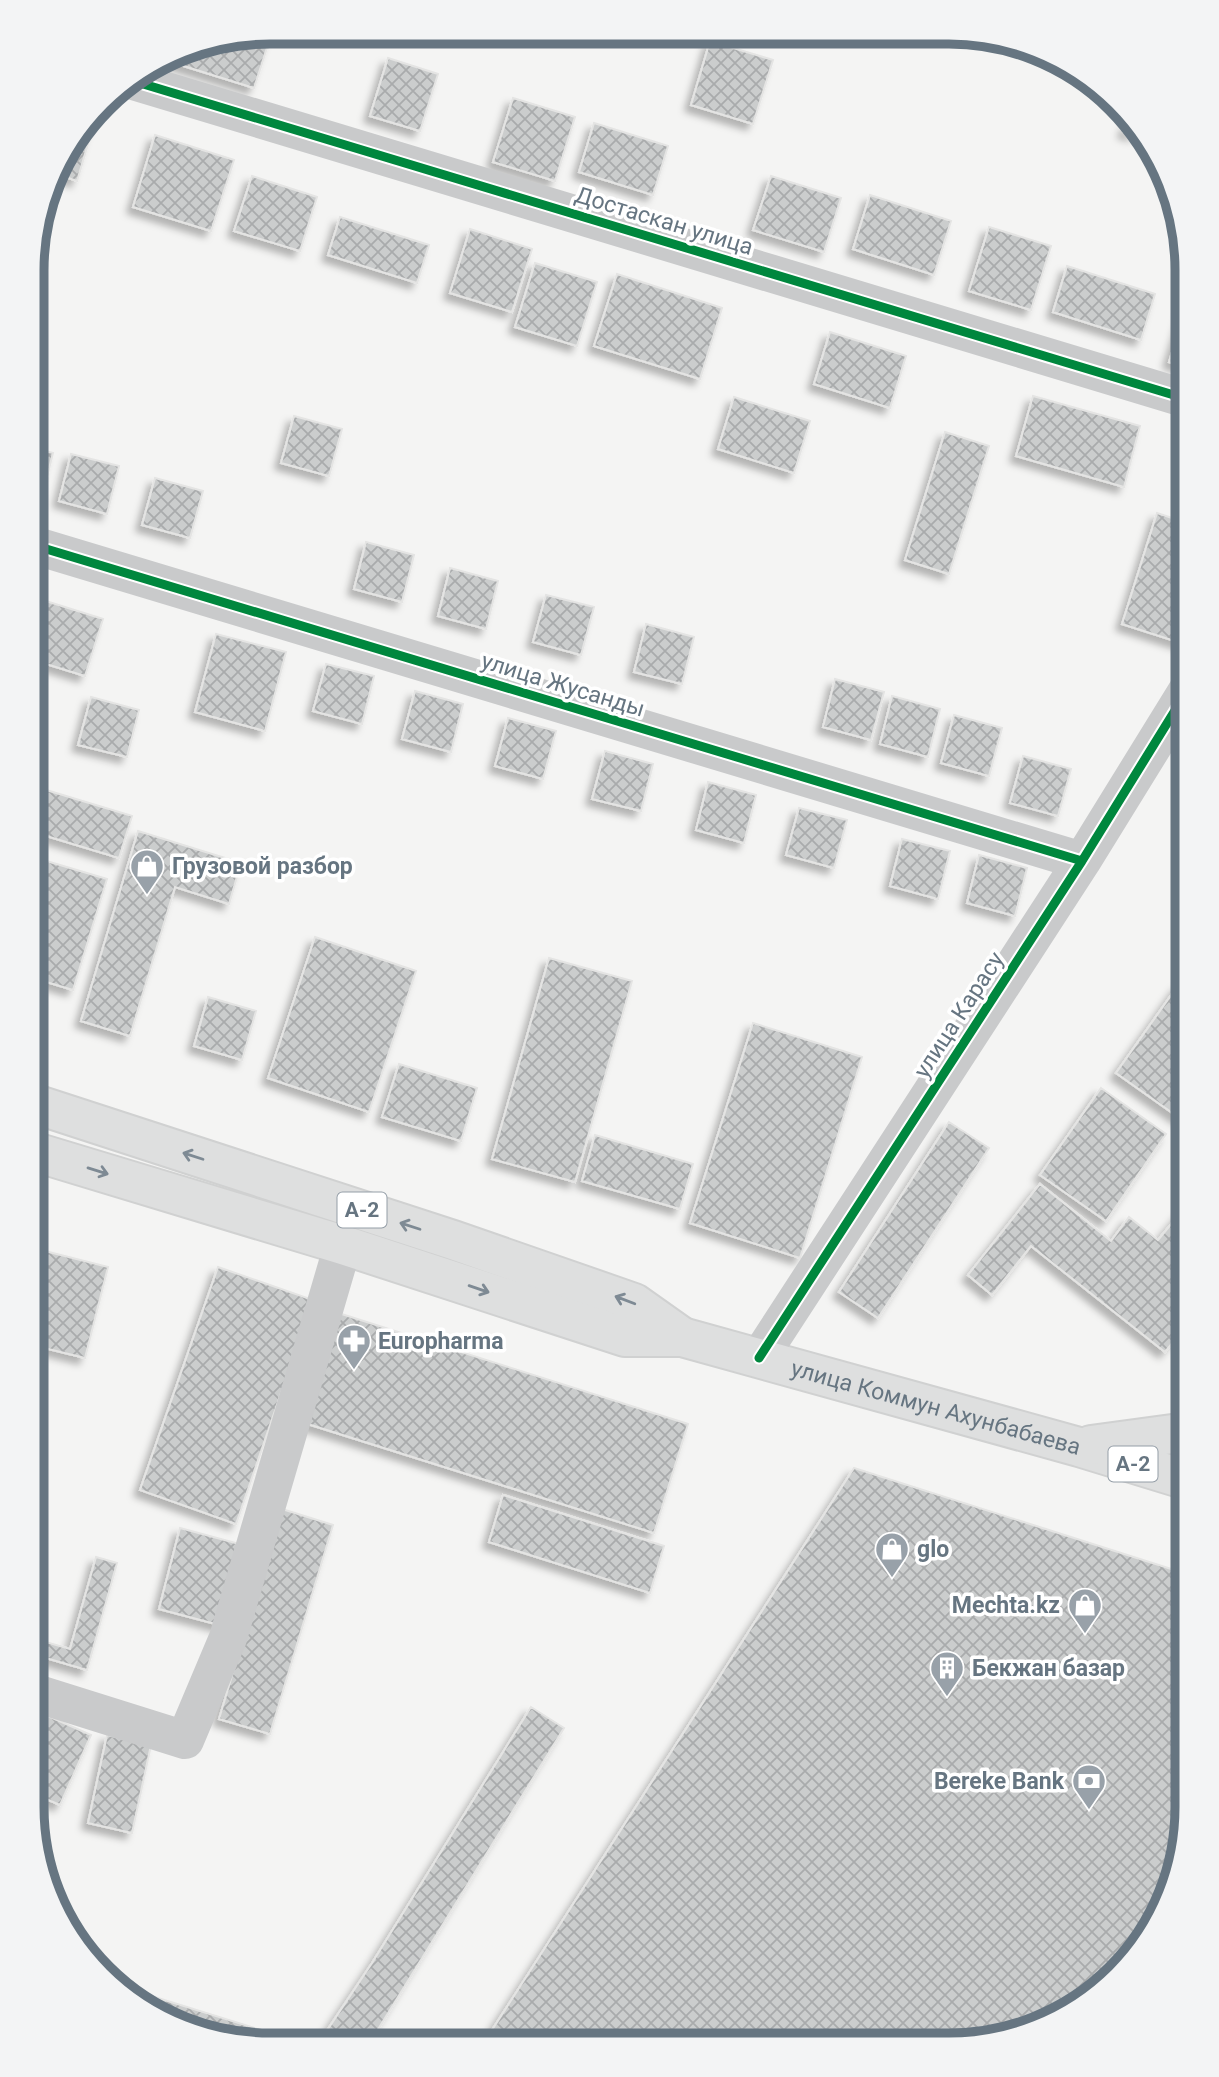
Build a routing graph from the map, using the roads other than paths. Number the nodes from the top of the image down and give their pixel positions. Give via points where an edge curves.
1 (143, 84) edge
2 (1175, 395) edge
3 (44, 548) edge
4 (1175, 710) edge
5 (1082, 861) junction
6 (44, 1107) edge
7 (44, 1156) edge
8 (343, 1245) junction
9 (546, 1272) junction
10 (535, 1309) junction
11 (682, 1337) junction
12 (759, 1358) junction
13 (1175, 1434) edge
14 (1079, 1447) junction
15 (1175, 1476) edge
16 (1175, 1493) edge
17 (44, 1696) edge

1 - 2 street, Достаскан улица
3 - 5 street, улица Жусанды
4 - 5 street, улица Карасу
5 - 12 street, улица Карасу
9 -> 6 highway, A-2
7 -> 8 highway, A-2
8 -> 10 highway, A-2
8 - 17 street via 228,1638 185,1740
9 - 10 highway
11 -> 9 highway, A-2 via 634,1303
10 - 11 highway, A-2 via 625,1337
11 - 12 highway, улица Коммун Ахунбабаева / A-2
12 - 14 highway, улица Коммун Ахунбабаева / A-2
13 - 14 highway
14 - 15 highway, улица Коммун Ахунбабаева / A-2
14 - 16 highway

